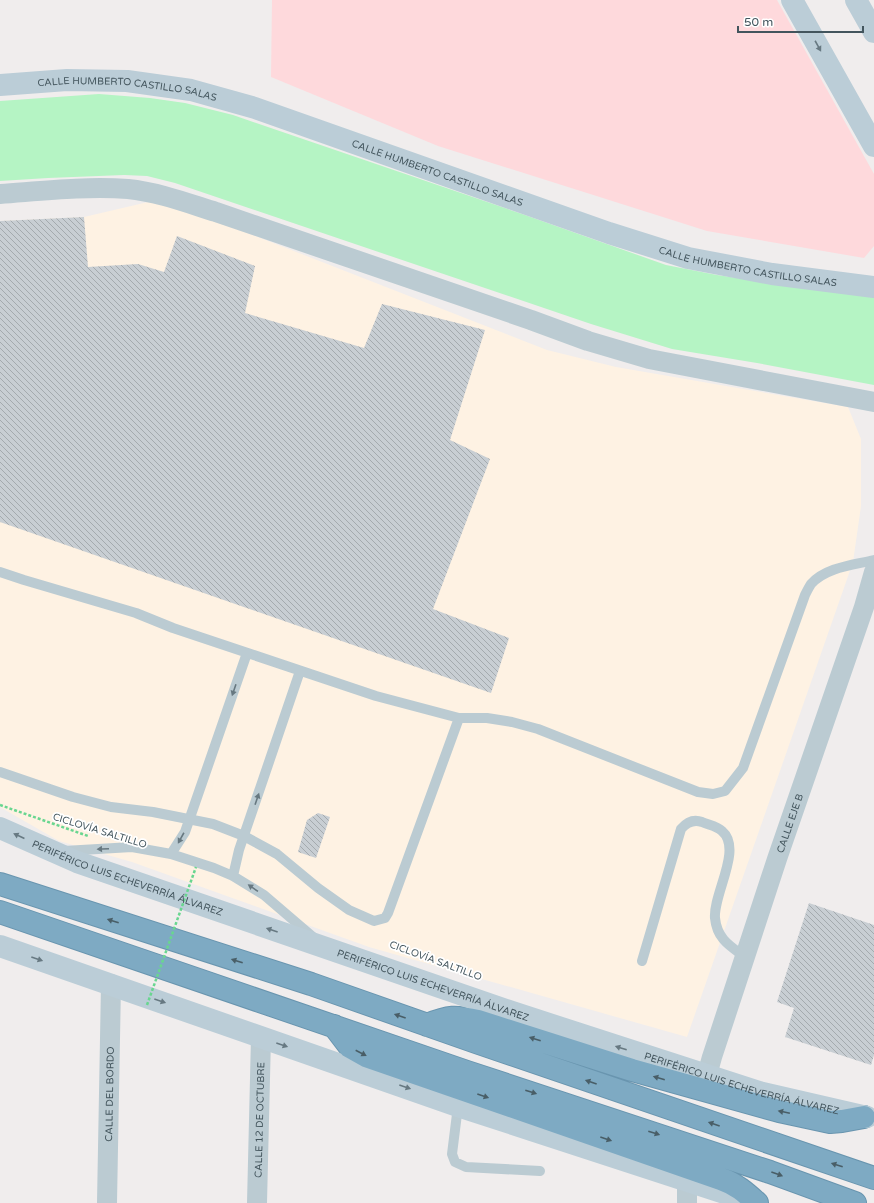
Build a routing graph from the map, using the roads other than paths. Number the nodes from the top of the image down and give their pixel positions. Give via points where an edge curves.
1 (792, 0) edge
2 (856, 0) edge
3 (874, 32) edge
4 (0, 85) edge
5 (874, 146) edge
6 (0, 194) edge
7 (872, 285) edge
8 (874, 402) edge
9 (874, 560) edge
10 (0, 572) edge
11 (874, 572) edge
12 (247, 653) junction
13 (300, 671) junction
14 (459, 718) junction
15 (0, 772) edge
16 (189, 819) junction
17 (0, 828) edge
18 (244, 836) junction
19 (52, 851) junction
20 (171, 854) junction
21 (233, 876) junction
22 (0, 884) edge
23 (10, 915) edge
24 (0, 946) edge
25 (327, 948) junction
26 (745, 957) junction
27 (642, 961) dead end
28 (111, 984) junction
29 (427, 1025) junction
30 (334, 1026) junction
31 (261, 1037) junction
32 (707, 1075) junction
33 (458, 1106) junction
34 (869, 1118) edge
35 (540, 1171) dead end
36 (874, 1178) edge
37 (687, 1181) junction
38 (107, 1203) edge
39 (257, 1203) edge
40 (687, 1203) edge
41 (756, 1203) edge
42 (855, 1203) edge

1 -> 5 street
2 - 3 street
4 - 7 street, CALLE HUMBERTO CASTILLO SALAS via 67,80 127,81 191,90 254,108 609,233 688,258 772,274
6 - 8 street via 92,188 129,189 168,197 588,341 649,359
9 - 14 lane via 838,568 812,584 805,595 743,768 724,790 713,794 698,792 538,729 487,718
10 - 12 lane via 136,613
11 - 26 street, CALLE EJE B via 862,615
12 - 13 lane
12 -> 16 lane
13 - 14 lane via 376,696
18 -> 13 lane
14 - 18 lane via 385,918 374,921 349,910 277,854
15 - 16 lane via 111,808
16 - 18 lane via 212,824
16 -> 20 lane via 185,832
19 -> 17 street, PERIFÉRICO LUIS ECHEVERRÍA ÁLVAREZ
18 - 21 lane
20 -> 19 lane via 132,847
25 -> 19 street, PERIFÉRICO LUIS ECHEVERRÍA ÁLVAREZ
20 - 21 lane
25 -> 21 lane via 264,895
29 -> 22 highway via 311,984
23 - 30 highway
24 -> 28 street
32 -> 25 street, PERIFÉRICO LUIS ECHEVERRÍA ÁLVAREZ via 515,1013
26 - 27 lane via 724,942 715,918 717,900 725,877 729,841 717,827 693,821 681,829
26 - 32 street, CALLE EJE B
28 -> 31 street
28 - 38 street, CALLE DEL BORDO
34 -> 29 highway via 830,1122 779,1111 632,1070 478,1021 458,1017 445,1018
36 -> 29 highway
30 -> 41 highway via 350,1047 366,1056 732,1183
30 -> 42 highway via 763,1169
31 -> 33 street
31 - 39 street, CALLE 12 DE OCTUBRE
32 - 34 street, PERIFÉRICO LUIS ECHEVERRÍA ÁLVAREZ via 759,1092
33 - 35 lane via 452,1154 454,1162 466,1167
33 - 37 street
37 - 40 street
37 - 41 street

